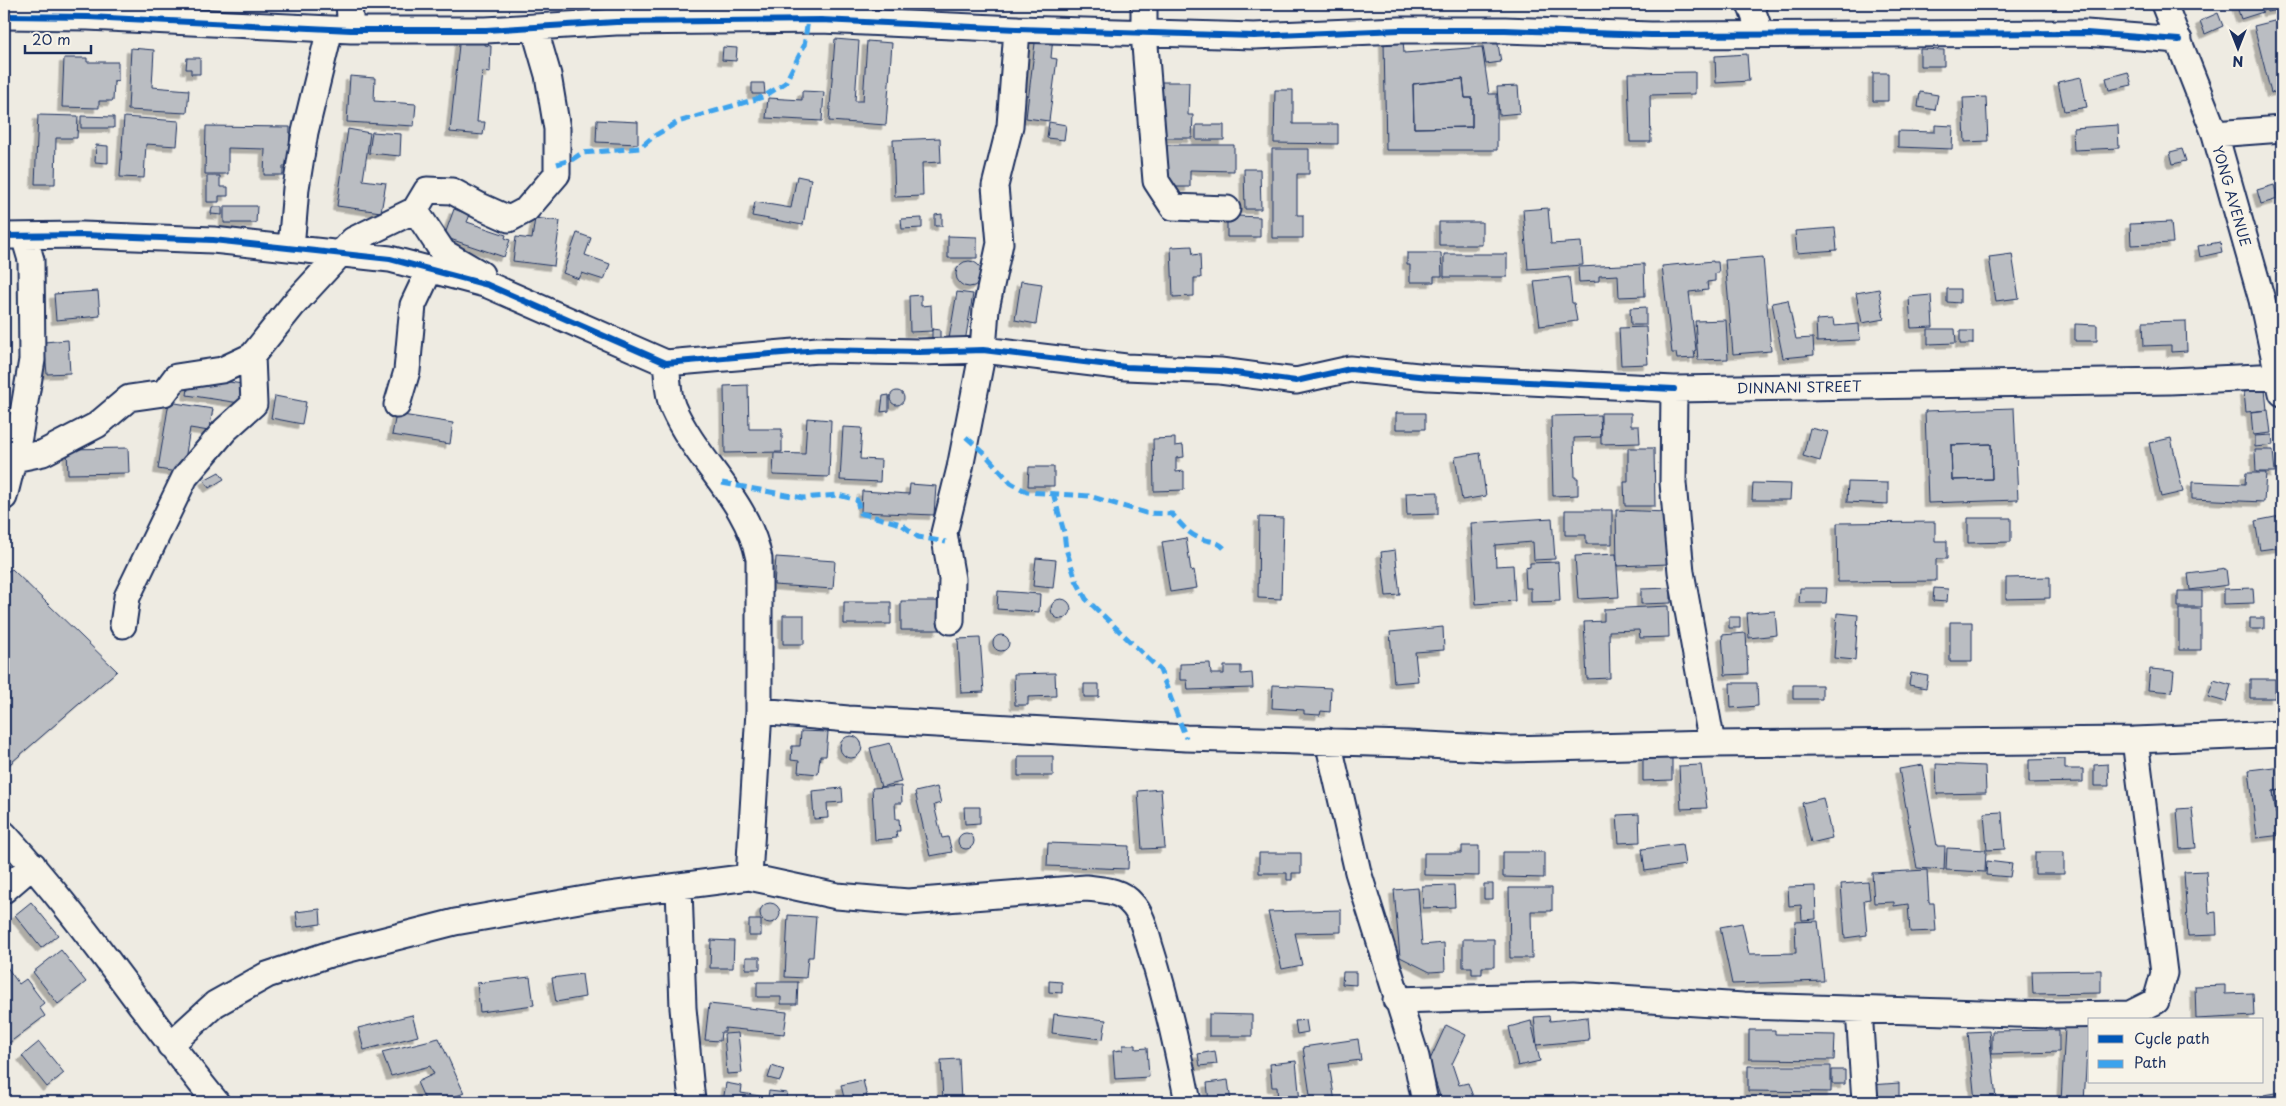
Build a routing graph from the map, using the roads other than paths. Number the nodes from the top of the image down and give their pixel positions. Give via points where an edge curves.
1 (349, 4) edge
2 (1144, 4) edge
3 (1750, 4) edge
4 (2164, 4) edge
5 (88, 10) edge
6 (580, 14) edge
7 (895, 14) edge
8 (4, 16) edge
9 (534, 27) junction
10 (1017, 29) junction
11 (340, 30) junction
12 (1144, 34) junction
13 (1761, 34) junction
14 (2179, 40) junction
15 (2282, 129) edge
16 (2215, 134) junction
17 (1227, 209) dead end
18 (415, 210) junction
19 (14, 236) edge
20 (291, 248) junction
21 (342, 254) junction
22 (430, 269) junction
23 (488, 285) junction
24 (983, 350) junction
25 (252, 356) junction
26 (666, 363) junction
27 (2281, 382) edge
28 (1674, 389) junction
29 (397, 405) dead end
30 (14, 459) junction
31 (4, 497) edge
32 (951, 621) dead end
33 (123, 625) dead end
34 (759, 711) junction
35 (2282, 734) edge
36 (2135, 740) junction
37 (1328, 742) junction
38 (1712, 744) junction
39 (4, 834) edge
40 (33, 865) junction
41 (749, 877) junction
42 (679, 887) junction
43 (4, 890) edge
44 (1396, 1000) junction
45 (1859, 1010) junction
46 (170, 1045) junction
47 (216, 1102) edge
48 (692, 1102) edge
49 (1188, 1102) edge
50 (1425, 1102) edge
51 (1865, 1102) edge

1 - 11 street
2 - 12 street
3 - 13 street
4 - 14 street, YONG AVENUE
5 - 8 street
5 - 11 street
6 - 7 street via 808,20
6 - 9 street
7 - 10 street
9 - 11 street
9 - 18 street via 548,75 557,129 557,174 526,210 509,219 452,191 427,190
10 - 12 street
10 - 24 street via 1010,126 995,186 1000,243 986,309
11 - 20 street via 305,132
12 - 13 street via 1254,36 1428,30
12 - 17 street via 1156,181 1173,207
13 - 14 street via 2086,33
14 - 16 street, YONG AVENUE
15 - 16 street
16 - 27 street, YONG AVENUE via 2262,300
18 - 21 street via 353,240
18 - 23 street via 443,252 476,269
19 - 20 street via 213,240
19 - 30 street via 32,268 32,360
20 - 21 street
21 - 22 street via 390,259
21 - 25 street
22 - 23 street
22 - 29 street via 413,305 407,371
23 - 26 street
24 - 26 street, DINNANI STREET via 818,350
24 - 28 street, DINNANI STREET via 1126,367 1220,371 1296,381 1350,369 1428,377
24 - 32 street via 944,533 952,579
25 - 30 street via 222,370 176,376 164,393 129,398 96,425 43,453
25 - 33 street via 254,404 225,430 185,477 127,598
26 - 34 street via 672,406 747,520 756,540 759,559
27 - 28 street, DINNANI STREET
28 - 38 street via 1672,483 1681,572
30 - 31 street
34 - 37 street via 1186,738
34 - 41 street
35 - 36 street
36 - 38 street
36 - 45 street via 2164,973 2156,1001 2130,1014
37 - 38 street via 1507,749
37 - 44 street via 1358,872
39 - 40 street
40 - 43 street
40 - 46 street
41 - 42 street
41 - 49 street via 837,896 908,902 1086,888 1122,895 1133,904 1142,922 1167,1000
42 - 46 street via 602,896 455,922 330,954 267,975 214,1004
42 - 48 street via 683,1008
44 - 45 street via 1574,995
44 - 50 street via 1416,1057
45 - 51 street
46 - 47 street

